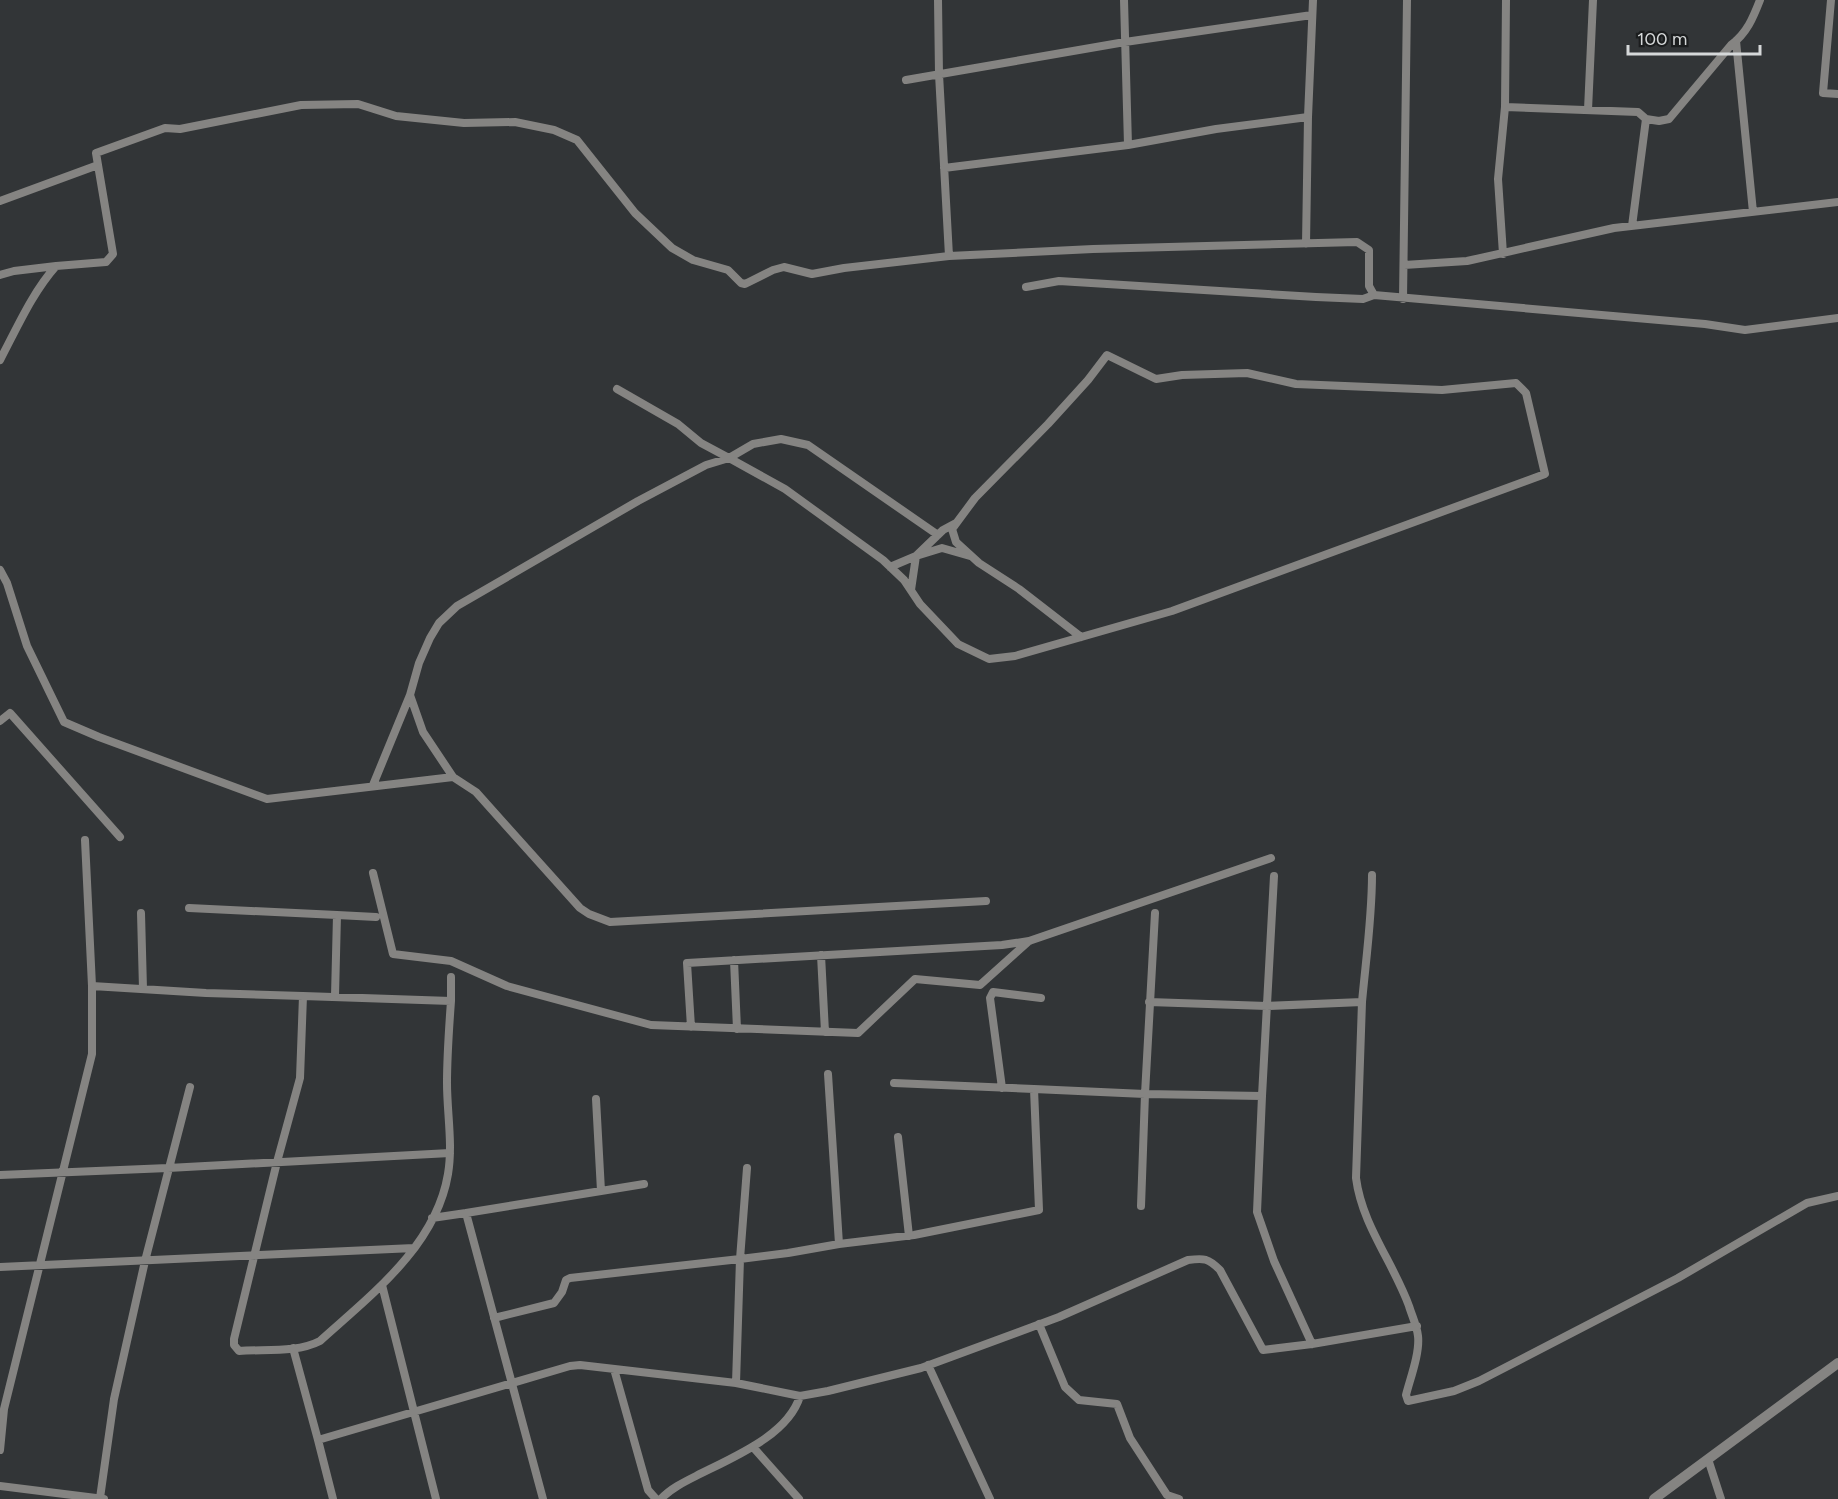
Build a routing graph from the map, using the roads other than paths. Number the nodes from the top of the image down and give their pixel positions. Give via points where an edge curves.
1 (938, 0) edge
2 (1124, 0) edge
3 (1313, 0) edge
4 (1407, 0) edge
5 (1506, 0) edge
6 (1593, 0) edge
7 (1760, 0) edge
8 (1832, 0) edge
9 (1312, 15) junction
10 (1736, 41) junction
11 (1125, 42) junction
12 (939, 74) junction
13 (906, 80) dead end
14 (1838, 94) edge
15 (1504, 107) junction
16 (1588, 110) junction
17 (1308, 117) junction
18 (1646, 119) junction
19 (1128, 145) junction
20 (98, 165) junction
21 (944, 168) junction
22 (0, 201) edge
23 (1838, 202) edge
24 (1753, 212) junction
25 (1632, 226) junction
26 (1306, 244) junction
27 (1503, 254) junction
28 (949, 256) junction
29 (1404, 265) junction
30 (56, 266) junction
31 (0, 274) edge
32 (1026, 287) dead end
33 (1374, 296) junction
34 (1403, 299) junction
35 (1838, 318) edge
36 (0, 360) edge
37 (617, 389) dead end
38 (729, 458) junction
39 (956, 523) junction
40 (938, 535) junction
41 (916, 556) junction
42 (972, 556) junction
43 (890, 567) junction
44 (0, 570) edge
45 (911, 590) junction
46 (1082, 637) junction
47 (410, 695) junction
48 (0, 721) edge
49 (453, 777) junction
50 (373, 786) junction
51 (120, 837) dead end
52 (85, 840) dead end
53 (1271, 858) dead end
54 (373, 873) dead end
55 (1372, 874) dead end
56 (1274, 876) dead end
57 (986, 901) dead end
58 (189, 908) dead end
59 (141, 913) dead end
60 (1155, 913) dead end
61 (337, 915) junction
62 (376, 917) dead end
63 (1029, 941) junction
64 (822, 955) junction
65 (734, 960) junction
66 (451, 977) dead end
67 (92, 986) junction
68 (143, 989) junction
69 (303, 996) junction
70 (335, 996) junction
71 (1041, 998) dead end
72 (451, 1001) junction
73 (1149, 1002) junction
74 (1362, 1002) junction
75 (1267, 1006) junction
76 (692, 1027) junction
77 (737, 1029) junction
78 (825, 1032) junction
79 (828, 1074) dead end
80 (894, 1083) dead end
81 (190, 1087) dead end
82 (1002, 1088) junction
83 (1034, 1089) junction
84 (1145, 1094) junction
85 (1262, 1096) junction
86 (596, 1099) dead end
87 (898, 1137) dead end
88 (450, 1153) junction
89 (277, 1162) junction
90 (168, 1168) junction
91 (747, 1168) dead end
92 (63, 1172) junction
93 (0, 1175) edge
94 (644, 1184) dead end
95 (601, 1191) junction
96 (1838, 1196) edge
97 (1141, 1206) dead end
98 (466, 1213) junction
99 (432, 1218) junction
100 (909, 1236) junction
101 (839, 1244) junction
102 (414, 1248) junction
103 (253, 1256) junction
104 (740, 1260) junction
105 (145, 1261) junction
106 (39, 1265) junction
107 (0, 1267) edge
108 (382, 1285) junction
109 (494, 1318) junction
110 (1039, 1324) junction
111 (1416, 1326) junction
112 (1312, 1344) junction
113 (294, 1348) junction
114 (1838, 1363) edge
115 (928, 1365) junction
116 (614, 1369) junction
117 (736, 1383) junction
118 (512, 1384) junction
119 (800, 1396) junction
120 (416, 1411) junction
121 (318, 1440) junction
122 (753, 1447) junction
123 (0, 1450) edge
124 (1708, 1459) junction
125 (0, 1486) edge
126 (102, 1499) edge
127 (333, 1499) edge
128 (436, 1499) edge
129 (543, 1499) edge
130 (656, 1499) edge
131 (661, 1499) edge
132 (799, 1499) edge
133 (990, 1499) edge
134 (1179, 1499) edge
135 (1654, 1499) edge
136 (1720, 1499) edge

1 - 12 street
2 - 11 street
3 - 9 street
4 - 29 street
5 - 15 street
6 - 16 street
7 - 10 street via 1752,22
8 - 14 street via 1823,93
9 - 11 street
9 - 17 street
10 - 18 street via 1668,119
10 - 24 street
11 - 12 street
11 - 19 street
12 - 13 street
12 - 21 street
15 - 16 street
15 - 27 street via 1498,179
16 - 18 street via 1638,112
17 - 19 street
17 - 26 street
18 - 25 street
19 - 21 street
20 - 22 street
20 - 28 street via 96,153 165,128 180,129 301,105 358,104 396,116 464,123 515,122 554,130 577,140 635,213 672,248 693,260 728,270 741,283 784,267 812,274
20 - 30 street via 113,254 106,262
21 - 28 street
23 - 24 street
24 - 25 street
25 - 27 street
26 - 28 street
26 - 33 street via 1357,242 1369,250 1369,286
27 - 29 street
29 - 34 street
30 - 31 street
30 - 36 street via 32,299
32 - 33 street via 1059,281 1316,297
33 - 34 street
34 - 35 street via 1745,330
37 - 38 street via 678,423
38 - 40 street via 753,444 781,439 808,445
38 - 43 street via 785,489
38 - 47 street via 706,465 638,501 457,606 430,638
39 - 40 street
39 - 42 street via 952,529 956,542
39 - 46 street via 1107,355 1156,379 1247,373 1296,384 1442,390 1516,383 1526,393 1545,474 1172,611
40 - 41 street
41 - 42 street via 942,548
41 - 43 street
41 - 45 street
42 - 46 street
43 - 45 street
44 - 50 street via 27,646 64,722 267,799
45 - 46 street via 958,644 989,659 1015,656
47 - 49 street via 423,732
47 - 50 street
48 - 51 street via 10,713
49 - 50 street
49 - 57 street via 476,792 580,908 610,922
52 - 67 street
53 - 63 street
54 - 76 street via 393,954 450,961 507,986 651,1025
55 - 74 street via 1372,914
56 - 75 street
58 - 61 street
59 - 68 street
60 - 73 street
61 - 62 street
61 - 70 street
63 - 64 street
63 - 78 street via 980,985 915,979 858,1033
64 - 65 street
64 - 78 street
65 - 76 street via 687,963
65 - 77 street
66 - 72 street
67 - 68 street
67 - 92 street via 92,1054
68 - 69 street
69 - 70 street
69 - 89 street via 300,1078
70 - 72 street
71 - 82 street via 993,992 990,998
72 - 88 street via 447,1083
73 - 75 street
73 - 84 street
74 - 75 street
74 - 111 street via 1356,1178 1359,1199
75 - 85 street
76 - 77 street
77 - 78 street
79 - 101 street
80 - 82 street
81 - 90 street
82 - 83 street
83 - 84 street
83 - 100 street via 1039,1210
84 - 85 street
84 - 97 street
85 - 112 street via 1257,1212 1274,1261
86 - 95 street
87 - 100 street
88 - 89 street
88 - 99 street via 447,1176
89 - 90 street
89 - 103 street
90 - 92 street
90 - 105 street
91 - 104 street
92 - 93 street
92 - 106 street
94 - 95 street
95 - 98 street
96 - 111 street via 1807,1203 1678,1278 1479,1381 1412,1402 1406,1395 1419,1339
98 - 99 street
98 - 109 street
99 - 102 street
100 - 101 street
101 - 104 street
102 - 103 street
102 - 108 street
103 - 105 street
103 - 113 street via 234,1345 239,1350
104 - 109 street via 570,1278 554,1303
104 - 117 street
105 - 106 street
105 - 126 street via 114,1399
106 - 107 street
106 - 123 street via 4,1409
108 - 113 street via 320,1341
108 - 120 street
109 - 118 street
110 - 112 street via 1188,1260 1203,1258 1220,1270 1263,1350
110 - 115 street
110 - 134 street via 1065,1387 1079,1400 1117,1404 1136,1448 1167,1495
111 - 112 street
113 - 121 street
114 - 124 street
115 - 119 street
115 - 133 street
116 - 117 street
116 - 118 street via 570,1366
116 - 130 street via 648,1490
117 - 119 street
118 - 120 street
118 - 129 street
119 - 122 street via 797,1407 782,1424
120 - 121 street
120 - 128 street
121 - 127 street
122 - 131 street
122 - 132 street
124 - 135 street
124 - 136 street
125 - 126 street

